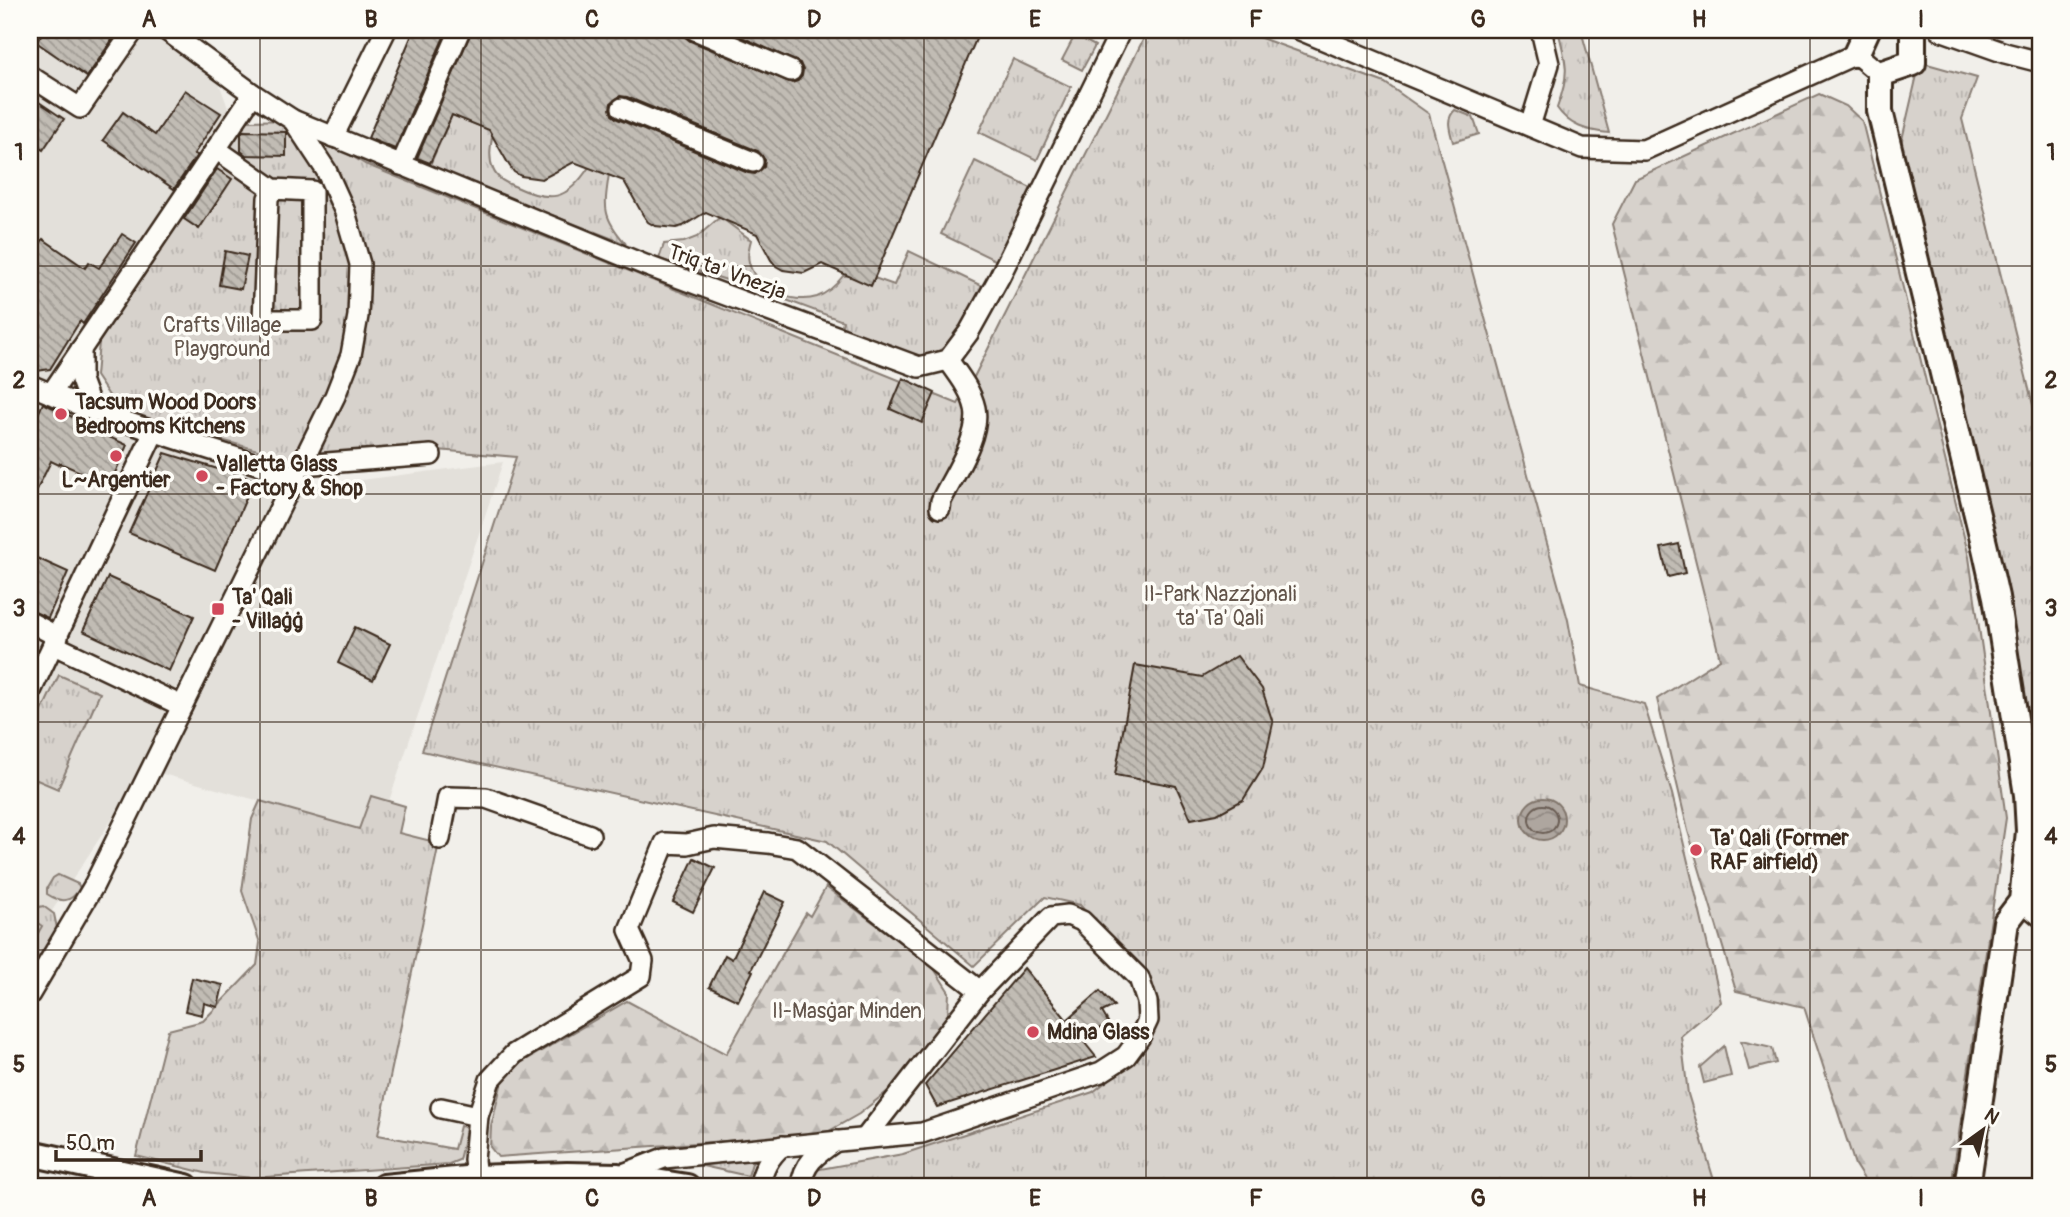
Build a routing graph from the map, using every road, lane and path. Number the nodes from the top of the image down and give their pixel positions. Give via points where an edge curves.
1 (134, 30) edge
2 (166, 30) edge
3 (386, 30) edge
4 (460, 30) edge
5 (695, 30) edge
6 (1121, 30) edge
7 (1541, 30) edge
8 (1867, 30) edge
9 (1913, 30) edge
10 (1940, 30) edge
11 (1311, 31) edge
12 (1856, 54) junction
13 (2040, 62) edge
14 (791, 71) dead end
15 (1880, 74) junction
16 (30, 76) edge
17 (253, 94) junction
18 (622, 108) dead end
19 (293, 120) junction
20 (1530, 126) junction
21 (333, 137) junction
22 (212, 154) junction
23 (753, 162) dead end
24 (401, 165) junction
25 (271, 193) junction
26 (81, 349) junction
27 (948, 360) junction
28 (30, 384) edge
29 (51, 394) junction
30 (92, 410) junction
31 (154, 432) junction
32 (431, 455) dead end
33 (298, 470) junction
34 (940, 508) dead end
35 (30, 622) edge
36 (56, 641) junction
37 (30, 693) edge
38 (183, 706) junction
39 (590, 835) dead end
40 (440, 839) dead end
41 (2033, 874) edge
42 (2031, 909) edge
43 (981, 991) junction
44 (30, 994) edge
45 (441, 1108) dead end
46 (478, 1116) junction
47 (866, 1137) junction
48 (836, 1140) junction
49 (782, 1146) junction
50 (30, 1153) edge
51 (618, 1175) junction
52 (477, 1178) junction
53 (804, 1178) edge
54 (186, 1187) edge
55 (384, 1187) edge
56 (687, 1187) edge
57 (759, 1187) edge
58 (789, 1187) edge
59 (1967, 1187) edge

1 - 16 street via 80,108
2 - 17 street, Triq ta' Vnezja
3 - 21 street
4 - 24 street
5 - 14 street
6 - 27 street via 999,278
7 - 20 street via 1549,64
8 - 12 main road
9 - 15 main road via 1913,63
10 - 13 street
11 - 20 street
12 - 15 street
12 - 20 street via 1644,150 1582,148
15 - 41 main road via 1880,111 1996,597 2027,795
17 - 19 street, Triq ta' Vnezja
17 - 22 street
18 - 23 street
19 - 21 street, Triq ta' Vnezja
19 - 33 street via 326,170 345,212 360,264 351,355
21 - 24 street, Triq ta' Vnezja
22 - 25 street
22 - 26 street
24 - 27 street, Triq ta' Vnezja via 645,265 919,367
25 - 25 street via 312,191 312,320 263,320
26 - 29 street
26 - 30 street via 81,380
27 - 34 street via 967,387 976,426
28 - 29 street
29 - 30 street
30 - 31 street
31 - 33 street
31 - 36 street
32 - 33 street
33 - 38 street
35 - 36 street
36 - 37 street
36 - 38 street
38 - 44 street via 93,887
39 - 40 street via 486,798 448,797
41 - 42 main road
42 - 59 main road via 2006,922
43 - 46 street via 797,848 714,838 665,843 629,930 643,961 641,976 514,1055 491,1080
43 - 47 street
43 - 47 street via 1051,917 1068,915 1082,921 1139,978 1147,1020 1126,1056 1101,1072 922,1133
45 - 46 street
46 - 52 street
47 - 48 street
48 - 49 street
48 - 53 street via 815,1155
49 - 51 street via 664,1158
49 - 57 street via 770,1156
50 - 54 main road
51 - 52 main road
51 - 56 main road
52 - 55 main road
53 - 58 street

